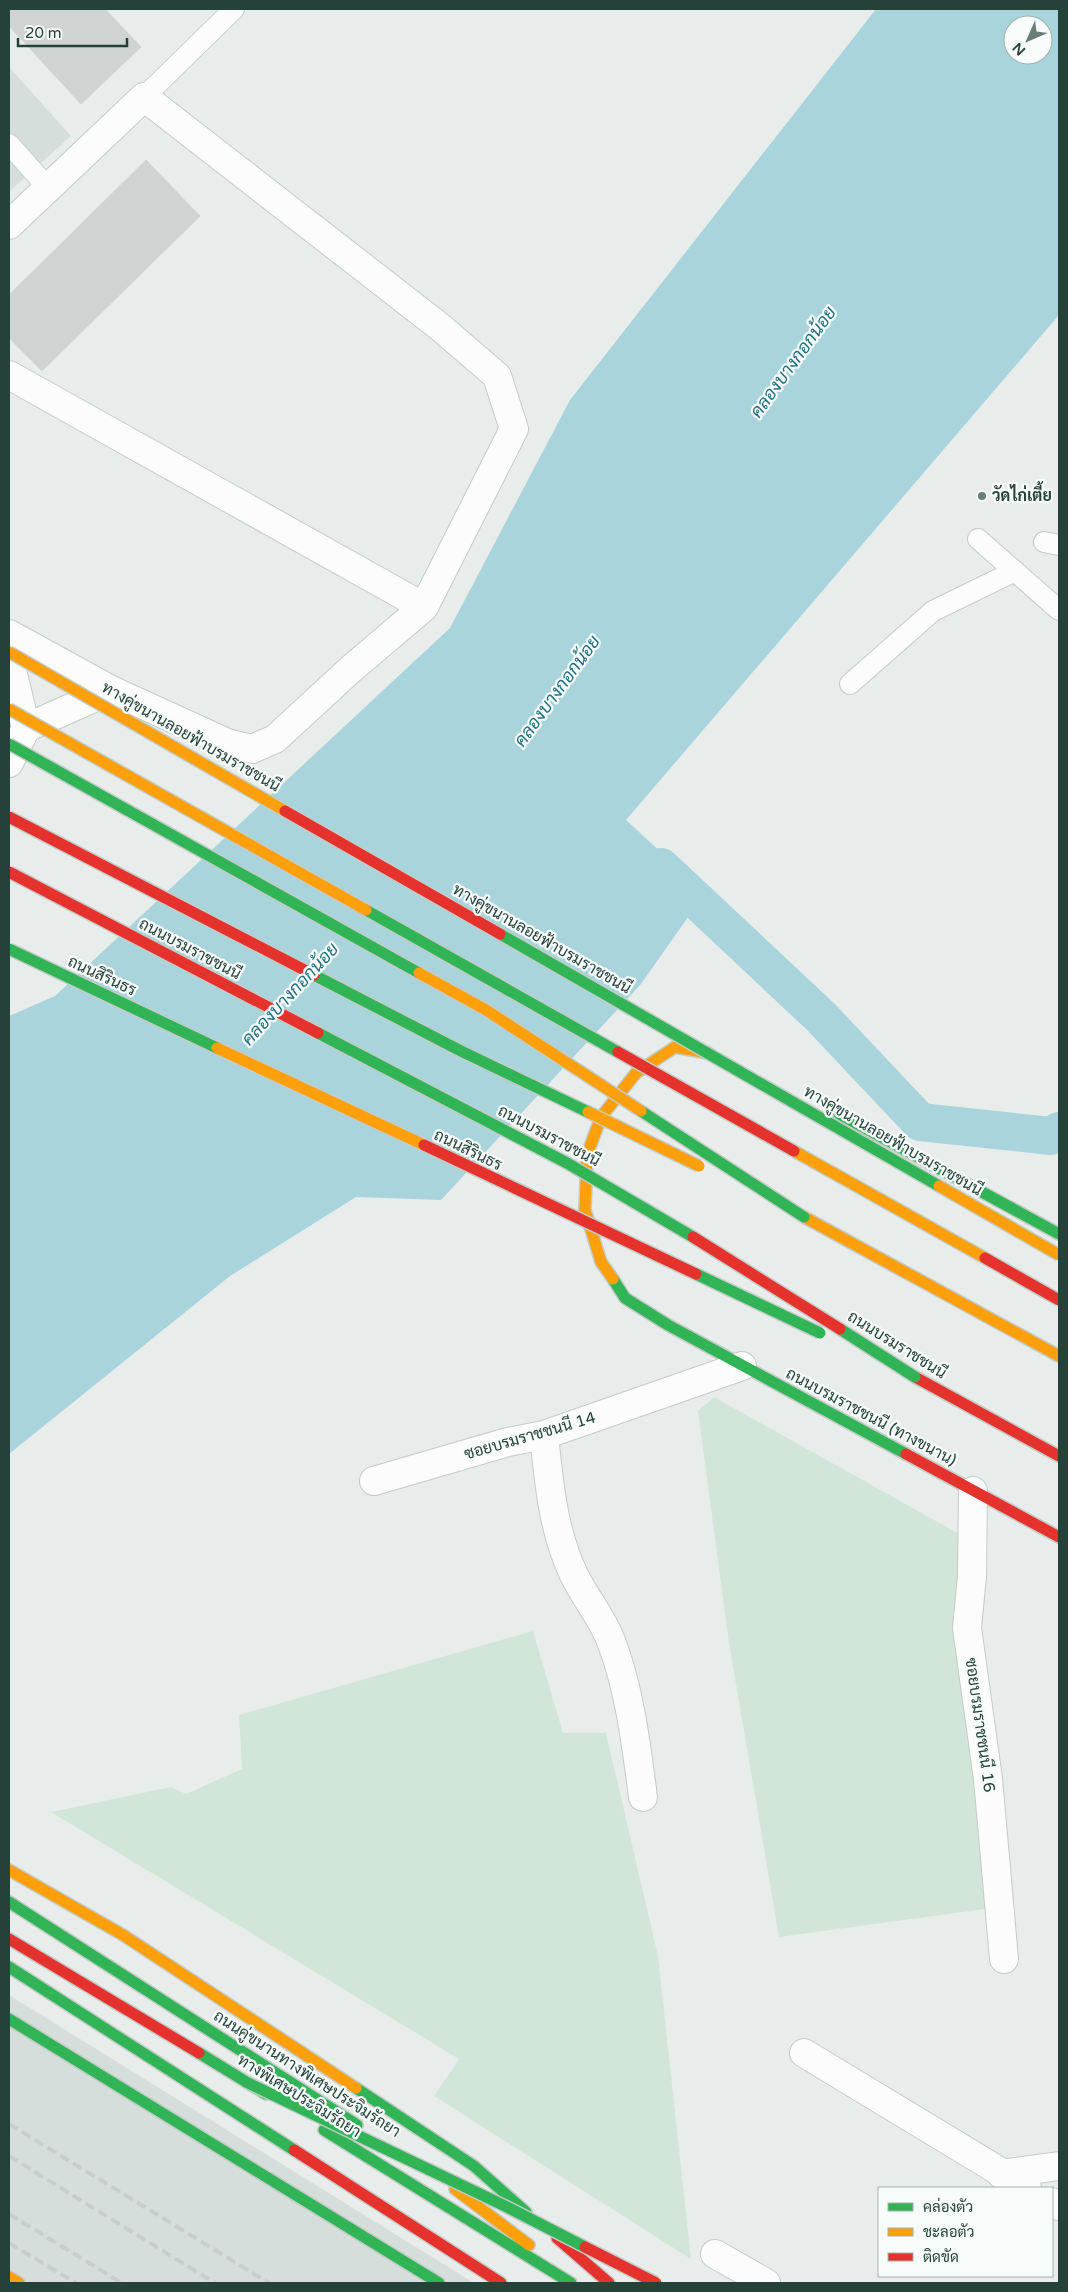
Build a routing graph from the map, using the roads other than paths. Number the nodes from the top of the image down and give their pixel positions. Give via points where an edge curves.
1 (234, 9) edge
2 (144, 97) junction
3 (9, 144) edge
4 (49, 189) junction
5 (9, 225) edge
6 (9, 375) edge
7 (978, 539) dead end
8 (1015, 572) junction
9 (424, 607) junction
10 (1059, 610) edge
11 (9, 634) edge
12 (9, 652) edge
13 (9, 658) edge
14 (850, 684) dead end
15 (111, 690) junction
16 (15, 727) edge
17 (9, 763) edge
18 (9, 817) edge
19 (9, 872) edge
20 (9, 949) edge
21 (798, 1092) dead end
22 (833, 1110) dead end
23 (804, 1216) junction
24 (1059, 1234) edge
25 (1059, 1255) edge
26 (1059, 1300) edge
27 (1059, 1356) edge
28 (742, 1366) junction
29 (915, 1377) junction
30 (544, 1435) junction
31 (1059, 1456) edge
32 (374, 1481) dead end
33 (972, 1491) junction
34 (1059, 1537) edge
35 (643, 1797) dead end
36 (9, 1870) edge
37 (9, 1902) edge
38 (9, 1939) edge
39 (1004, 1959) dead end
40 (9, 1967) edge
41 (9, 2019) edge
42 (804, 2052) dead end
43 (246, 2082) junction
44 (1059, 2166) edge
45 (1001, 2174) junction
46 (1025, 2187) edge
47 (715, 2254) dead end
48 (9, 2277) edge
49 (18, 2283) edge
50 (439, 2283) edge
51 (501, 2283) edge
52 (571, 2283) edge
53 (580, 2283) edge
54 (609, 2283) edge
55 (656, 2283) edge
56 (766, 2283) edge

1 - 2 lane
2 - 4 street
2 - 9 street via 432,321 497,376 514,429
3 - 4 lane
4 - 5 street
6 - 9 street
7 - 8 lane
8 - 10 lane
8 - 14 lane via 934,611
9 - 15 street via 275,739 252,749 227,743
11 - 15 street
12 - 25 main road, ทางคู่ขนานลอยฟ้าบรมราชชนนี, bridge
13 - 16 street
15 - 16 street
16 - 17 street
16 - 23 main road, bridge via 486,1010
16 - 26 main road, bridge
18 - 23 main road, ถนนบรมราชชนนี, bridge via 461,1050
19 - 29 main road, ถนนบรมราชชนนี, bridge via 623,1194 756,1274
20 - 29 main road, ถนนสิรินธร, bridge
21 - 28 main road, ถนนบรมราชชนนี (ทางขนาน) via 737,1058 675,1047 636,1073 601,1117 588,1155 585,1210 601,1262 625,1298
22 - 24 main road
23 - 27 main road, ถนนบรมราชชนนี
28 - 30 street, ซอยบรมราชชนนี 14
28 - 33 main road, ถนนบรมราชชนนี (ทางขนาน)
29 - 31 main road, ถนนบรมราชชนนี
30 - 32 street, ซอยบรมราชชนนี 14 via 508,1442
30 - 35 street via 550,1490 563,1552 584,1596 603,1622 621,1672 634,1728
33 - 34 main road, ถนนบรมราชชนนี (ทางขนาน)
33 - 39 street, ซอยบรมราชชนนี 16 via 972,1576 967,1628 988,1779
36 - 54 main road via 123,1935 474,2166
37 - 53 main road, ถนนคู่ขนานทางพิเศษประจิมรัถยา, bridge via 444,2180
38 - 43 main road, ทางพิเศษประจิมรัถยา
40 - 51 main road
41 - 50 main road
42 - 45 street
43 - 52 main road, ทางพิเศษประจิมรัถยา, bridge
43 - 55 main road, bridge via 505,2206
44 - 45 street
45 - 46 street
47 - 56 street
48 - 49 main road

